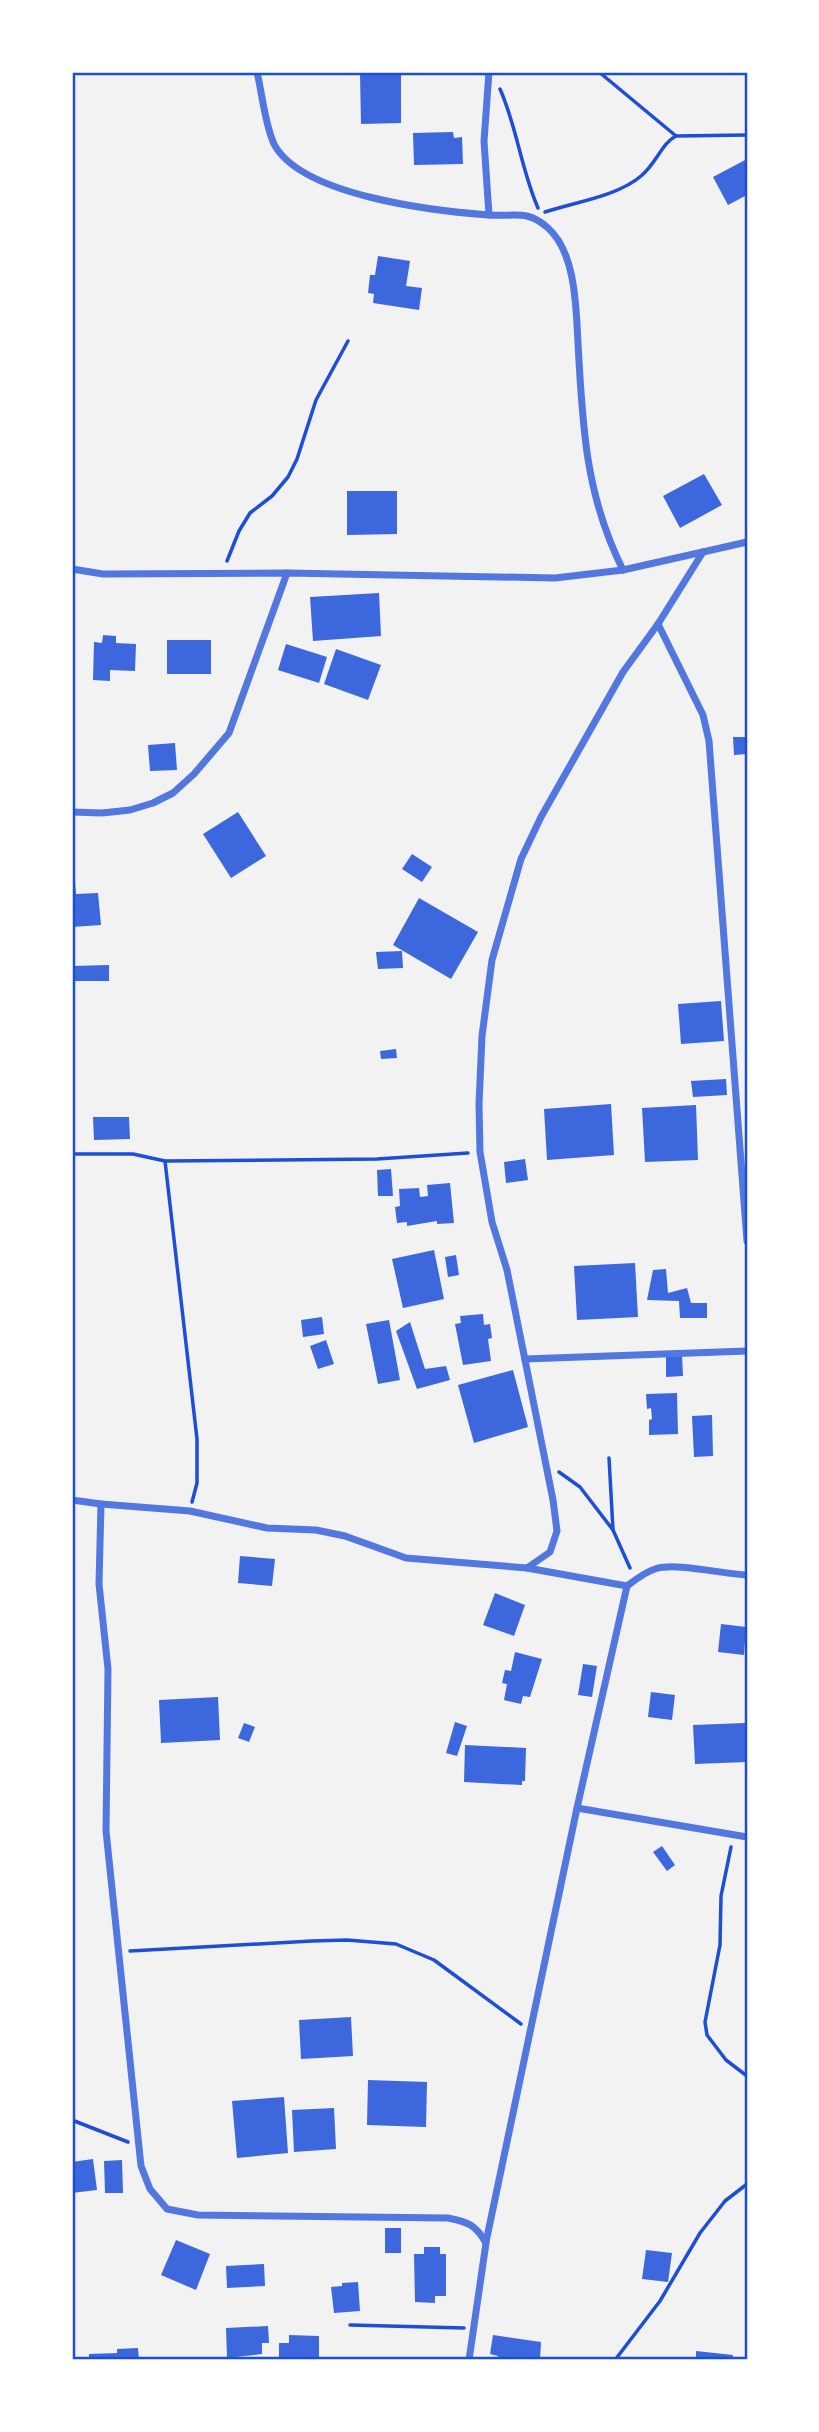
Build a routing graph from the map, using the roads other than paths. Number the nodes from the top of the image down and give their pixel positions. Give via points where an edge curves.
1 (257, 72) edge
2 (489, 72) edge
3 (489, 215) junction
4 (747, 542) edge
5 (703, 552) junction
6 (72, 569) edge
7 (623, 570) junction
8 (287, 573) junction
9 (658, 624) junction
10 (72, 811) edge
11 (747, 1241) edge
12 (747, 1351) edge
13 (525, 1359) junction
14 (72, 1500) edge
15 (101, 1504) junction
16 (527, 1568) junction
17 (747, 1575) edge
18 (627, 1587) junction
19 (577, 1808) junction
20 (747, 1837) edge
21 (486, 2243) junction
22 (469, 2360) edge

1 - 3 street via 273,143 284,159 312,178 399,203
2 - 3 street via 484,141
3 - 7 street via 532,215 551,230 566,256 576,297 588,461 609,541
4 - 5 street
5 - 7 street
5 - 9 street
6 - 8 street via 103,575
7 - 8 street via 555,578
8 - 10 street via 229,733 194,774 173,793 130,810
9 - 11 street via 703,715 709,741
9 - 13 street via 623,671 541,817 522,859 492,960 482,1036 480,1152
12 - 13 street
13 - 16 street via 556,1531 550,1552
14 - 15 street
15 - 16 street via 190,1511 267,1528 316,1530 406,1558
15 - 21 street via 99,1584 108,1669 106,1830 141,2166 150,2189 167,2210 198,2215 448,2218 469,2222
16 - 18 street
17 - 18 street via 677,1566 654,1569
18 - 19 street
19 - 20 street
19 - 21 street
21 - 22 street

